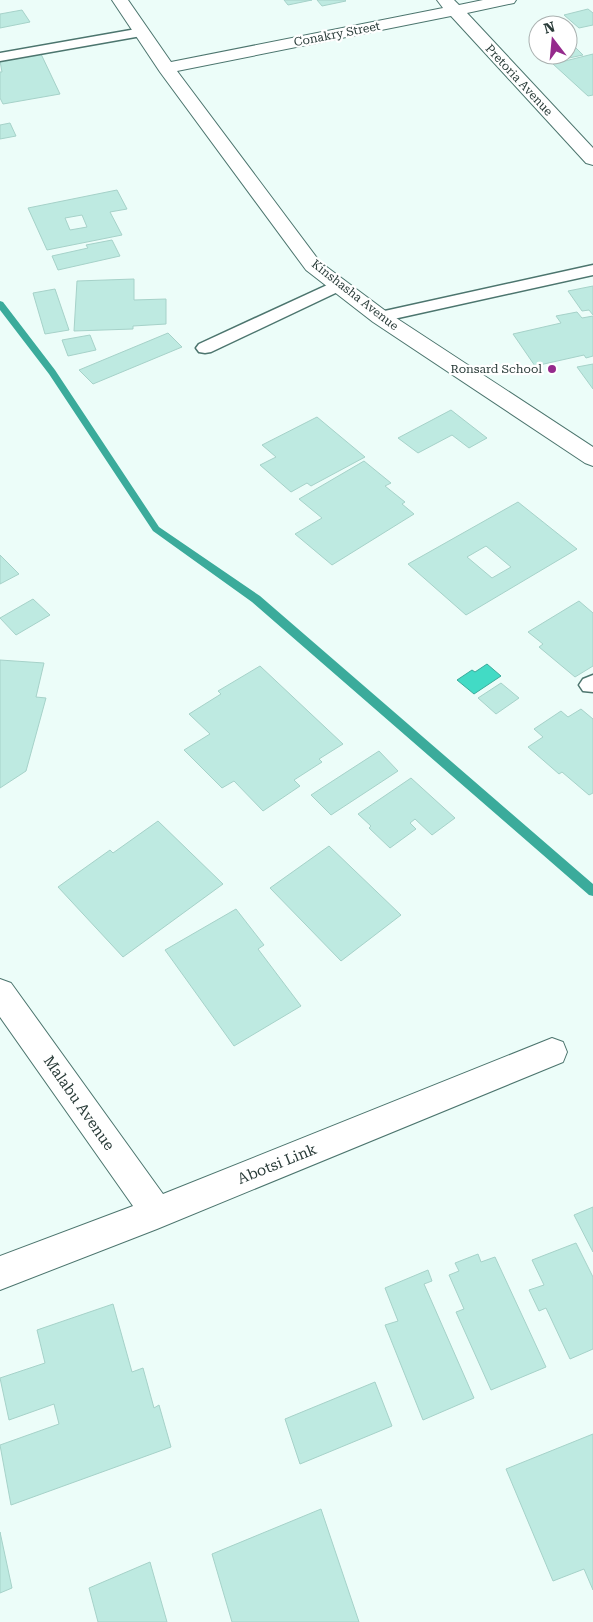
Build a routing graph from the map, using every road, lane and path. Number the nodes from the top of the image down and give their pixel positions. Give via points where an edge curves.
1 (120, 0) edge
2 (508, 0) edge
3 (450, 5) edge
4 (142, 32) junction
5 (0, 57) edge
6 (166, 68) junction
7 (593, 160) edge
8 (593, 270) edge
9 (338, 285) junction
10 (380, 318) junction
11 (205, 348) dead end
12 (593, 458) edge
13 (0, 992) edge
14 (552, 1052) dead end
15 (157, 1213) junction
16 (0, 1272) edge

1 - 4 street, Kinshasha Avenue
2 - 3 street, Conakry Street
3 - 6 street, Conakry Street
3 - 7 street, Pretoria Avenue
4 - 5 lane
4 - 6 street, Kinshasha Avenue
6 - 9 street, Kinshasha Avenue via 313,266
8 - 10 lane
9 - 10 street, Kinshasha Avenue
9 - 11 lane
10 - 12 street, Kinshasha Avenue
13 - 15 street, Malabu Avenue
14 - 15 street, Abotsi Link
15 - 16 street, Abotsi Link

